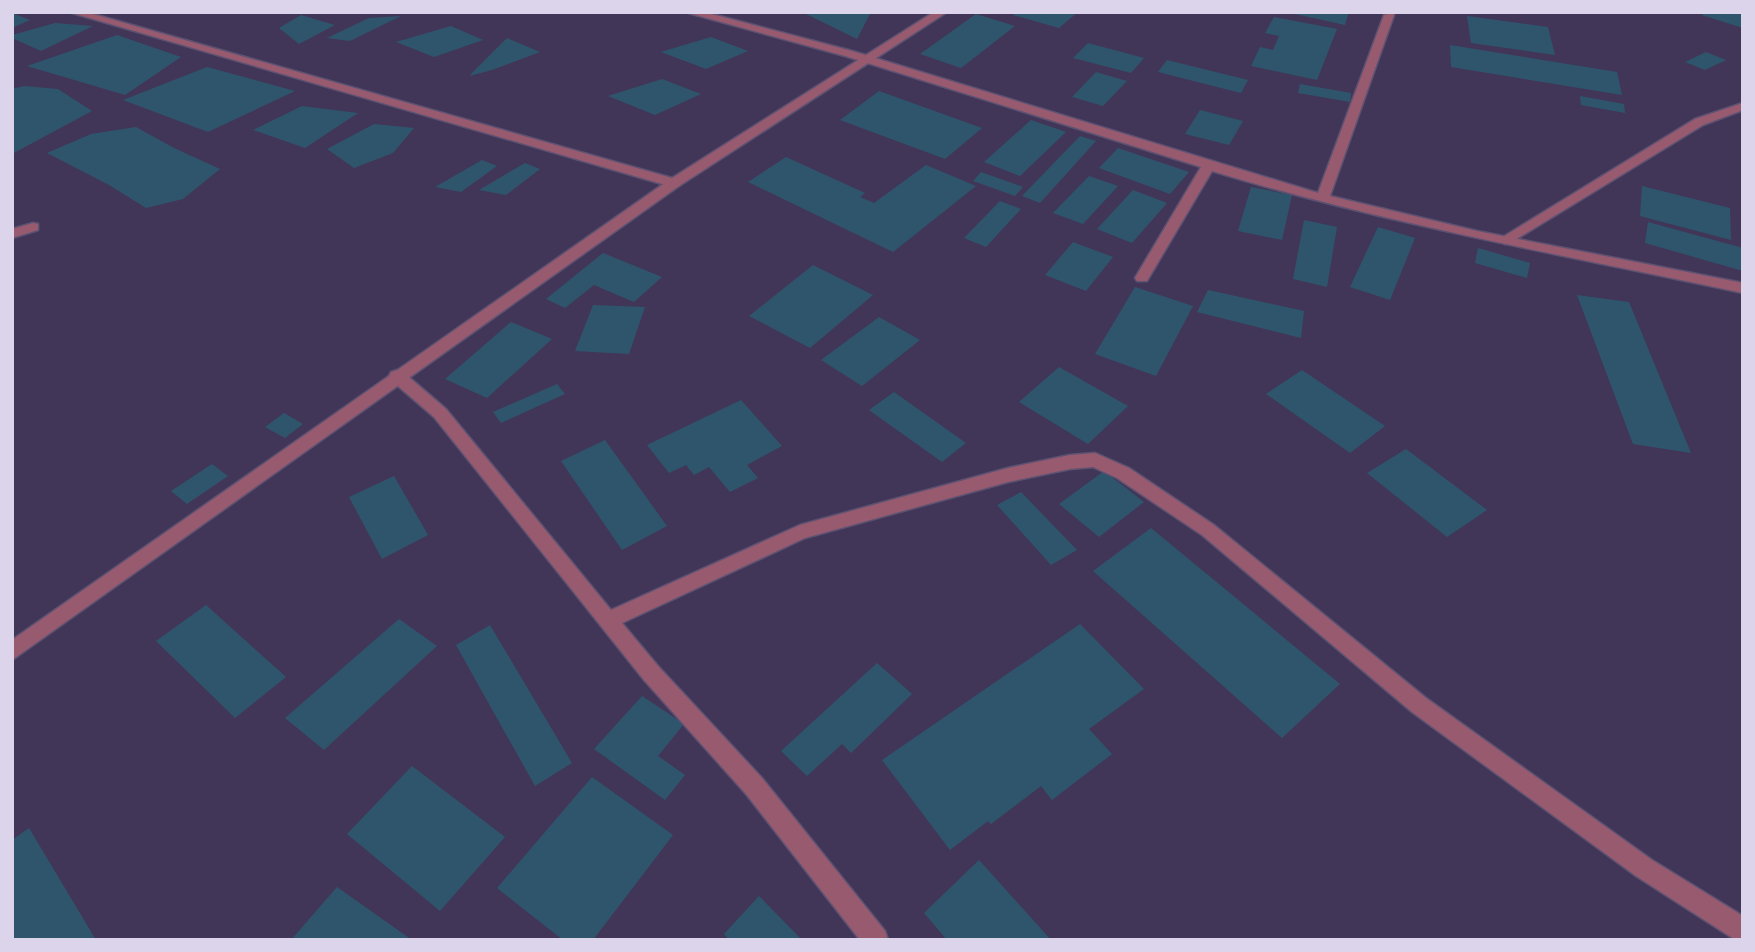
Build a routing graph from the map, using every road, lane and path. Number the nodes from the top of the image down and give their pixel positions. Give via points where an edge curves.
1 (74, 12) edge
2 (690, 12) edge
3 (942, 12) edge
4 (1389, 15) dead end
5 (866, 58) junction
6 (1743, 106) edge
7 (1208, 166) junction
8 (674, 183) junction
9 (1322, 199) junction
10 (33, 227) dead end
11 (12, 234) edge
12 (1505, 240) junction
13 (1142, 278) dead end
14 (1743, 288) edge
15 (397, 376) junction
16 (609, 620) junction
17 (12, 651) edge
18 (1743, 930) edge
19 (876, 940) edge

1 - 8 street
2 - 5 street via 746,21
3 - 5 street
4 - 9 street
5 - 7 street
5 - 8 street
6 - 12 street via 1699,122
7 - 9 street
7 - 13 street
8 - 15 street
9 - 12 street
10 - 11 street
12 - 14 street
15 - 16 street via 440,413
15 - 17 street
16 - 18 street via 800,532 1008,475 1095,460 1123,473 1208,530 1419,705 1644,868
16 - 19 street via 754,786

